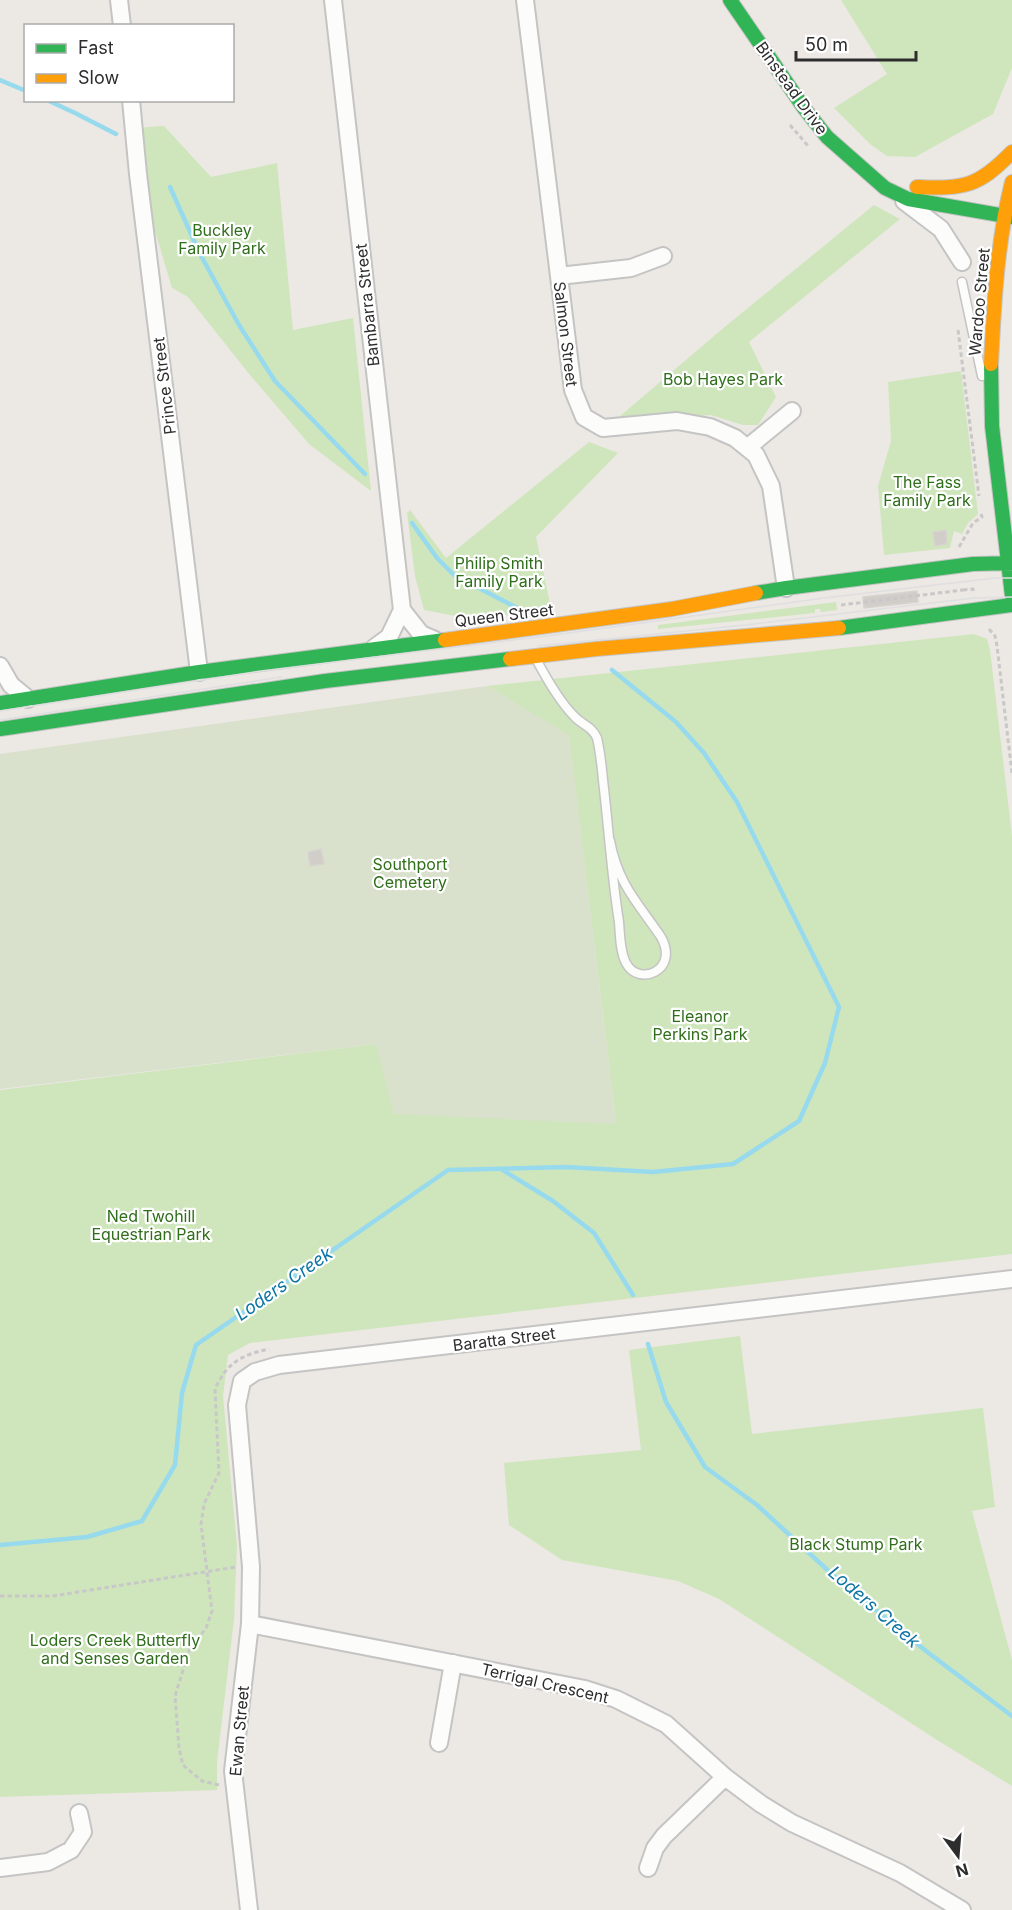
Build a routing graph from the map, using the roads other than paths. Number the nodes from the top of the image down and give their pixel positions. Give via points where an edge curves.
1 (119, 0) edge
2 (333, 0) edge
3 (525, 0) edge
4 (730, 0) edge
5 (122, 24) edge
6 (131, 102) edge
7 (1012, 152) edge
8 (863, 169) junction
9 (1012, 182) edge
10 (916, 187) junction
11 (890, 191) junction
12 (973, 196) dead end
13 (1005, 202) edge
14 (1009, 217) edge
15 (663, 256) dead end
16 (962, 262) dead end
17 (559, 276) junction
18 (962, 282) dead end
19 (792, 411) dead end
20 (992, 426) junction
21 (747, 448) junction
22 (1010, 563) edge
23 (786, 588) junction
24 (1012, 596) edge
25 (1012, 605) edge
26 (402, 610) junction
27 (435, 640) junction
28 (374, 648) junction
29 (535, 656) junction
30 (0, 666) edge
31 (199, 672) junction
32 (28, 699) junction
33 (0, 703) edge
34 (0, 729) edge
35 (610, 841) junction
36 (1012, 1279) edge
37 (250, 1624) junction
38 (453, 1662) junction
39 (439, 1743) dead end
40 (725, 1777) junction
41 (79, 1813) dead end
42 (0, 1868) edge
43 (648, 1868) dead end
44 (249, 1910) edge
45 (962, 1910) edge

1 - 5 street
2 - 26 street, Bambarra Street
3 - 17 street, Salmon Street
4 - 8 street, Binstead Drive via 810,116
6 - 31 street, Prince Street
7 - 10 street, Binstead Drive via 991,173 972,184
8 - 10 street, Binstead Drive via 885,180
8 - 11 street, Binstead Drive
9 - 13 street, Wardoo Street
10 - 12 street, Binstead Drive
11 - 14 street, Binstead Drive
11 - 16 street, Binstead Drive via 941,230
13 - 14 street, Wardoo Street
14 - 20 street, Wardoo Street via 998,258 992,317
15 - 17 street via 631,268
17 - 21 street, Salmon Street via 573,390 584,417 603,428 677,421 699,425 735,438
18 - 20 lane, Wardoo Street
19 - 21 street
20 - 22 street, Wardoo Street
21 - 23 street, Salmon Street via 756,455 771,486
22 - 23 street, Queen Street
22 - 24 street, Wardoo Street
23 - 27 street, Queen Street via 661,611
25 - 29 street via 802,632
26 - 27 street via 421,634
26 - 28 street via 389,637
27 - 28 street, Queen Street
28 - 31 street, Queen Street
29 - 34 street via 325,681
29 - 35 lane via 571,713 596,735
30 - 32 street via 11,685
31 - 32 street, Queen Street
32 - 33 street, Queen Street
35 - 35 lane via 620,877 663,940 664,963 651,973 636,972 624,961
36 - 37 street, Baratta Street via 279,1365 255,1372 242,1381 237,1406 251,1566
37 - 38 street, Terrigal Crescent
37 - 44 street, Ewan Street via 233,1771
38 - 39 street
38 - 40 street, Terrigal Crescent via 616,1699 666,1724
40 - 43 street via 664,1836
40 - 45 street, Terrigal Crescent via 792,1823 900,1873
41 - 42 street via 82,1832 71,1850 48,1862

